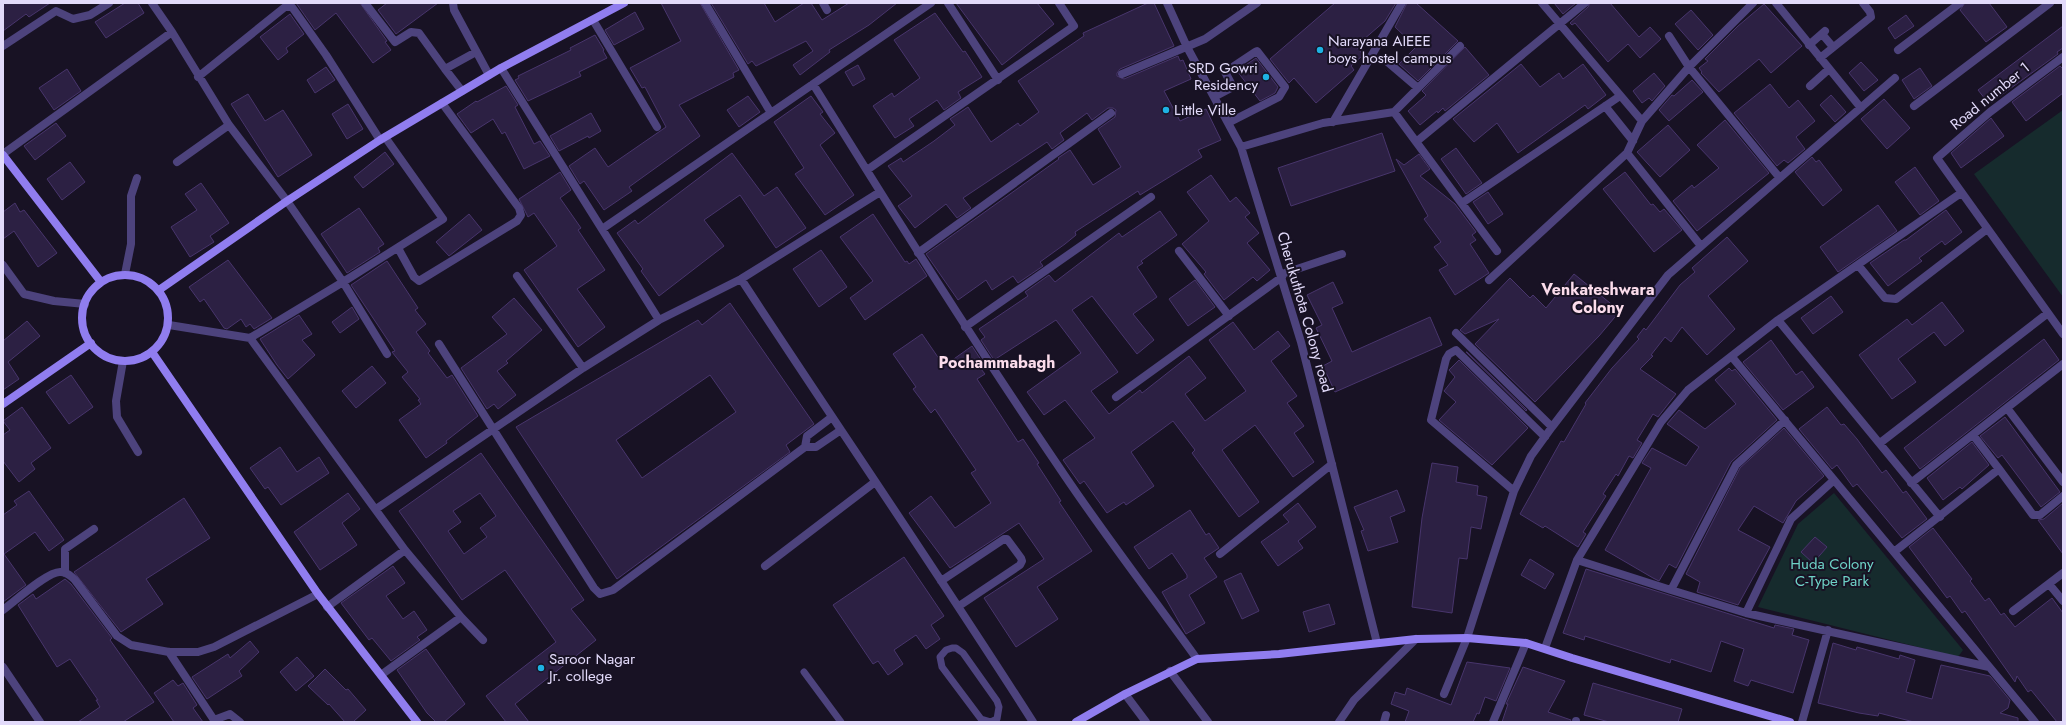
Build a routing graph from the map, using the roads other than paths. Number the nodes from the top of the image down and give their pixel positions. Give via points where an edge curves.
1 (109, 3) edge
2 (152, 3) edge
3 (365, 3) edge
4 (453, 3) edge
5 (624, 3) edge
6 (705, 3) edge
7 (931, 3) edge
8 (948, 3) edge
9 (1059, 3) edge
10 (1167, 3) edge
11 (1257, 3) edge
12 (1402, 3) edge
13 (1542, 3) edge
14 (1585, 3) edge
15 (1753, 3) edge
16 (1776, 3) edge
17 (1863, 3) edge
18 (1960, 3) edge
19 (2050, 3) edge
20 (593, 20) junction
21 (1560, 24) junction
22 (172, 32) junction
23 (1669, 36) dead end
24 (1810, 45) junction
25 (3, 46) edge
26 (1460, 46) dead end
27 (1186, 47) junction
28 (1833, 47) junction
29 (1898, 50) dead end
30 (476, 52) junction
31 (2063, 57) edge
32 (1820, 58) junction
33 (1384, 59) dead end
34 (1689, 67) junction
35 (501, 68) junction
36 (445, 69) junction
37 (1829, 69) junction
38 (1122, 74) dead end
39 (489, 75) junction
40 (198, 77) junction
41 (1895, 78) dead end
42 (998, 80) junction
43 (813, 84) junction
44 (1810, 86) dead end
45 (1418, 88) junction
46 (462, 91) junction
47 (1620, 96) junction
48 (1214, 97) junction
49 (442, 103) junction
50 (1605, 106) junction
51 (1914, 106) dead end
52 (1861, 108) junction
53 (1394, 112) junction
54 (771, 113) junction
55 (1111, 113) dead end
56 (1642, 120) junction
57 (1333, 122) junction
58 (1228, 123) junction
59 (229, 125) junction
60 (657, 127) dead end
61 (382, 138) junction
62 (1632, 141) junction
63 (1416, 142) junction
64 (1241, 147) junction
65 (1627, 153) junction
66 (3, 155) edge
67 (177, 162) dead end
68 (867, 170) junction
69 (1779, 177) junction
70 (137, 178) dead end
71 (880, 192) junction
72 (1961, 193) junction
73 (1151, 197) dead end
74 (288, 201) junction
75 (1462, 203) junction
76 (602, 229) junction
77 (1987, 229) junction
78 (1701, 246) junction
79 (398, 248) junction
80 (1179, 251) dead end
81 (1497, 251) dead end
82 (918, 252) junction
83 (1342, 254) dead end
84 (3, 265) edge
85 (1858, 265) junction
86 (125, 274) junction
87 (517, 276) dead end
88 (1282, 276) junction
89 (741, 279) junction
90 (1489, 280) dead end
91 (101, 282) junction
92 (343, 282) junction
93 (160, 290) junction
94 (84, 304) junction
95 (2048, 312) junction
96 (1229, 316) junction
97 (659, 320) junction
98 (1778, 320) junction
99 (169, 324) junction
100 (965, 327) junction
101 (1456, 333) dead end
102 (2063, 334) edge
103 (250, 338) junction
104 (91, 343) junction
105 (439, 344) dead end
106 (152, 352) junction
107 (387, 354) dead end
108 (1732, 357) junction
109 (123, 361) junction
110 (2063, 364) edge
111 (583, 368) junction
112 (1116, 397) dead end
113 (3, 404) edge
114 (2007, 408) junction
115 (832, 417) junction
116 (1785, 420) junction
117 (1552, 427) junction
118 (494, 430) junction
119 (840, 430) junction
120 (1973, 435) junction
121 (1545, 437) junction
122 (1880, 443) junction
123 (805, 447) junction
124 (138, 452) dead end
125 (1332, 464) junction
126 (1999, 469) junction
127 (1834, 480) junction
128 (875, 482) junction
129 (2063, 482) edge
130 (1911, 483) junction
131 (1514, 491) junction
132 (2063, 496) edge
133 (376, 510) junction
134 (1940, 517) junction
135 (94, 529) dead end
136 (405, 550) junction
137 (1894, 552) junction
138 (1220, 554) dead end
139 (1578, 560) junction
140 (765, 566) dead end
141 (65, 573) junction
142 (2063, 573) edge
143 (941, 581) junction
144 (2049, 584) junction
145 (1671, 590) junction
146 (318, 594) junction
147 (2063, 601) edge
148 (959, 606) junction
149 (328, 607) junction
150 (3, 610) edge
151 (2013, 611) dead end
152 (1746, 613) junction
153 (461, 617) junction
154 (1828, 630) junction
155 (1467, 638) junction
156 (1416, 639) junction
157 (483, 640) dead end
158 (1377, 643) junction
159 (1526, 643) junction
160 (1545, 648) junction
161 (169, 652) junction
162 (1197, 659) junction
163 (3, 667) edge
164 (1989, 667) junction
165 (804, 672) dead end
166 (1170, 672) junction
167 (381, 675) junction
168 (1124, 694) junction
169 (1444, 694) dead end
170 (213, 721) edge
171 (998, 721) edge
172 (1079, 721) edge
173 (40, 722) edge
174 (240, 722) edge
175 (417, 722) edge
176 (841, 722) edge
177 (1033, 722) edge
178 (1146, 722) edge
179 (1208, 722) edge
180 (1339, 722) edge
181 (1493, 722) edge
182 (1790, 722) edge
183 (1802, 722) edge
184 (2036, 722) edge

1 - 25 street via 90,15 73,19 56,11
2 - 22 street
3 - 36 street via 395,42 411,32 419,33
4 - 30 street via 454,10
5 - 20 street
6 - 54 street
7 - 43 street
8 - 42 street
9 - 42 street via 1074,26
10 - 27 street, Cherukuthota Colony road
11 - 27 street via 1205,38
12 - 57 street
13 - 21 street
14 - 21 street
15 - 34 street
16 - 24 street
17 - 28 street via 1871,17
18 - 29 street
19 - 51 street
20 - 35 street
20 - 60 street
21 - 47 street
21 - 63 street
22 - 40 street
22 - 66 street
23 - 34 street
24 - 28 street via 1823,33
24 - 32 street
26 - 45 street
27 - 38 street
27 - 48 street, Cherukuthota Colony road
28 - 32 street
30 - 36 street
30 - 39 street
31 - 72 street, Road number 1 via 1990,112 1936,158
32 - 37 street
33 - 45 street
34 - 56 street
34 - 69 street
35 - 39 street
35 - 76 street
36 - 46 street
37 - 44 street
37 - 52 street
39 - 46 street
40 - 59 street
40 - 61 street via 285,7 292,7
41 - 52 street
42 - 68 street
43 - 54 street
43 - 68 street
45 - 53 street
46 - 49 street
47 - 50 street
47 - 56 street
48 - 58 street, Cherukuthota Colony road
48 - 58 street via 1233,87 1225,72 1254,52 1257,52 1285,87 1279,97
49 - 61 street
49 - 79 street via 519,208 521,215 517,221 419,281 414,277
50 - 62 street
50 - 75 street
52 - 69 street
53 - 57 street
53 - 63 street
54 - 76 street
55 - 82 street
56 - 62 street
57 - 64 street
58 - 64 street, Cherukuthota Colony road
59 - 67 street
59 - 74 street
61 - 74 street
61 - 79 street via 443,219
62 - 65 street
63 - 75 street
64 - 88 street, Cherukuthota Colony road
65 - 78 street
65 - 90 street
66 - 91 street
68 - 71 street
69 - 78 street
70 - 86 street via 131,196 131,244
71 - 82 street
71 - 89 street
72 - 77 street
72 - 85 street
73 - 100 street
74 - 92 street
74 - 93 street
75 - 81 street
76 - 97 street
77 - 85 street via 1896,299 1885,298
77 - 95 street
78 - 117 street via 1668,275
79 - 92 street
80 - 96 street
82 - 100 street
83 - 88 street
84 - 94 street via 24,294 54,302
85 - 98 street
86 - 91 street
86 - 93 street via 138,276
87 - 111 street
88 - 96 street
88 - 125 street, Cherukuthota Colony road
89 - 97 street
89 - 115 street
91 - 94 street
92 - 103 street
92 - 107 street
93 - 99 street via 166,302
94 - 104 street via 84,331
95 - 102 street
95 - 122 street
96 - 112 street
97 - 111 street
98 - 108 street
98 - 122 street
99 - 103 street
99 - 106 street
100 - 162 street via 1066,477
101 - 117 street
103 - 133 street
104 - 109 street via 100,353
104 - 113 street
105 - 118 street
106 - 109 street via 140,359
106 - 146 street
108 - 116 street
108 - 139 street via 1688,390 1661,422
109 - 124 street via 116,401 117,417
110 - 114 street
111 - 118 street
114 - 120 street
114 - 129 street
115 - 119 street
115 - 123 street via 807,436
116 - 127 street
116 - 145 street via 1736,465
117 - 121 street
118 - 123 street via 600,594 613,590
118 - 133 street
119 - 123 street via 816,447
119 - 128 street
120 - 126 street
120 - 130 street
121 - 131 street via 1531,456
121 - 131 street via 1456,350 1449,354 1431,420
122 - 130 street
125 - 138 street
125 - 158 street, Cherukuthota Colony road
126 - 132 street via 2033,515 2040,515
126 - 134 street
127 - 137 street
127 - 152 street via 1791,519
128 - 140 street
128 - 143 street
130 - 134 street
131 - 155 street
133 - 136 street
134 - 137 street
135 - 141 street via 65,549
136 - 149 street
136 - 153 street
137 - 164 street
139 - 145 street
139 - 160 street
141 - 150 street via 60,571 50,574
141 - 161 street via 75,580 117,636 131,645
142 - 144 street
143 - 148 street
143 - 148 street via 1004,539 1008,539 1021,558 1020,565
144 - 147 street
144 - 151 street
145 - 152 street
146 - 149 street
146 - 161 street via 214,647 198,652
148 - 177 street
149 - 167 street
152 - 154 street
153 - 157 street
153 - 167 street
154 - 164 street
154 - 183 street
155 - 156 street
155 - 159 street
155 - 169 street
156 - 158 street
156 - 180 street via 1354,700
158 - 162 street via 1279,654
159 - 160 street
159 - 181 street
160 - 182 street
161 - 170 street
162 - 166 street
163 - 173 street
164 - 184 street
165 - 176 lane
166 - 168 street
166 - 179 street
167 - 175 street
168 - 172 street
168 - 178 street
170 - 174 street via 230,714
171 - 171 lane via 981,719 942,667 940,657 946,650 956,648 963,653 997,701

